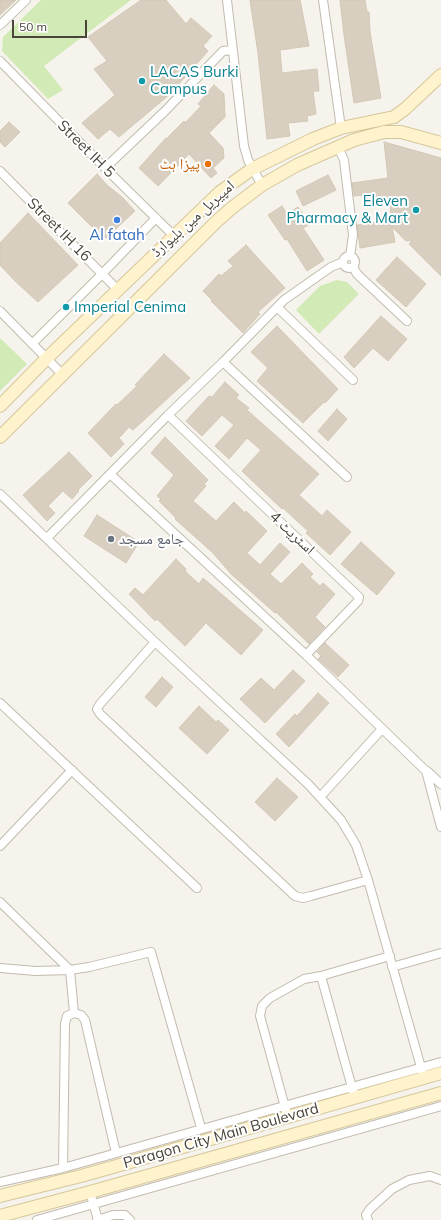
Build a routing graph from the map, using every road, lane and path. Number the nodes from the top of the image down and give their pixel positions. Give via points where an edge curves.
1 (26, 0) edge
2 (227, 0) edge
3 (323, 0) edge
4 (0, 25) edge
5 (233, 50) junction
6 (1, 65) edge
7 (441, 75) edge
8 (344, 127) junction
9 (354, 140) junction
10 (441, 143) edge
11 (338, 147) junction
12 (105, 168) junction
13 (252, 169) junction
14 (0, 171) edge
15 (262, 185) junction
16 (156, 218) junction
17 (173, 236) junction
18 (350, 256) junction
19 (343, 262) junction
20 (353, 267) junction
21 (102, 274) junction
22 (118, 290) junction
23 (277, 307) junction
24 (0, 311) edge
25 (407, 321) dead end
26 (32, 344) junction
27 (46, 359) junction
28 (223, 362) junction
29 (63, 375) junction
30 (353, 380) dead end
31 (0, 406) edge
32 (168, 415) junction
33 (0, 437) edge
34 (110, 474) junction
35 (347, 477) dead end
36 (0, 494) edge
37 (47, 538) junction
38 (155, 642) junction
39 (306, 655) junction
40 (2, 708) edge
41 (382, 729) junction
42 (72, 770) junction
43 (426, 771) junction
44 (441, 784) edge
45 (321, 796) junction
46 (440, 814) edge
47 (441, 827) edge
48 (0, 846) edge
49 (368, 880) junction
50 (197, 888) dead end
51 (0, 902) edge
52 (441, 953) edge
53 (390, 956) junction
54 (392, 967) junction
55 (0, 968) edge
56 (70, 970) junction
57 (321, 976) junction
58 (74, 1013) junction
59 (441, 1062) edge
60 (422, 1073) junction
61 (441, 1073) edge
62 (353, 1092) junction
63 (441, 1093) edge
64 (284, 1105) junction
65 (441, 1106) edge
66 (288, 1118) junction
67 (201, 1128) junction
68 (116, 1153) junction
69 (84, 1162) junction
70 (63, 1168) junction
71 (86, 1175) junction
72 (441, 1180) edge
73 (0, 1182) edge
74 (90, 1192) junction
75 (0, 1196) edge
76 (93, 1205) junction
77 (0, 1216) edge
78 (37, 1220) edge
79 (98, 1220) edge
80 (130, 1220) edge
81 (368, 1220) edge

1 - 4 street
2 - 5 street
3 - 8 street
5 - 12 street via 224,51
5 - 13 street via 244,146
6 - 12 street, Street IH 5
7 - 8 street, امپیریل مین بلیوارڈ via 398,115
8 - 9 street
8 - 13 street, امپیریل مین بلیوارڈ
9 - 10 street via 392,131
9 - 11 street
11 - 15 street
11 - 18 street via 344,160 353,235
12 - 16 street, Street IH 5
13 - 15 street
13 - 17 street, امپیریل مین بلیوارڈ via 220,192
14 - 21 street, Street IH 16
15 - 29 street via 217,221
16 - 17 street, Street IH 5
16 - 21 street
17 - 22 street, امپیریل مین بلیوارڈ
18 - 19 street via 344,258
18 - 20 street via 355,260
19 - 20 street via 346,267
19 - 23 street via 332,267
20 - 25 street
21 - 22 street, Street IH 16
21 - 26 street
22 - 27 street, امپیریل مین بلیوارڈ
23 - 28 street
23 - 30 street
24 - 26 street
26 - 27 street
27 - 29 street
27 - 31 street, امپیریل مین بلیوارڈ
28 - 32 street
28 - 35 street
29 - 33 street
32 - 34 street
32 - 39 street, اسٹریٹ 4 via 359,597
34 - 37 street
34 - 39 street
36 - 37 street
37 - 38 street
38 - 45 street
38 - 49 street via 100,704 97,709 100,714 295,896 303,898
39 - 41 street
40 - 42 street
41 - 43 street
41 - 45 street
42 - 48 street
42 - 50 street
43 - 44 street
43 - 46 street
45 - 49 street via 349,833
46 - 47 street
49 - 53 street
51 - 56 street
52 - 54 street
53 - 54 street
53 - 57 street
54 - 60 street
55 - 56 street
56 - 58 street
56 - 67 street via 151,952
57 - 62 street
57 - 64 street via 304,979 270,998 262,1006 260,1016
58 - 68 street via 81,1015 85,1020
58 - 70 street via 68,1016 65,1024
59 - 60 street
60 - 61 street, Paragon City Main Boulevard
60 - 62 street, Paragon City Main Boulevard
62 - 64 street
62 - 66 street, Paragon City Main Boulevard
63 - 74 street
64 - 66 street
64 - 67 street
65 - 76 street
66 - 71 street, Paragon City Main Boulevard
67 - 68 street
68 - 69 street
69 - 70 street
69 - 71 street
70 - 73 street
71 - 74 street
71 - 75 street, Paragon City Main Boulevard
72 - 81 street via 430,1176 416,1178 392,1189 370,1209 366,1216
74 - 76 street
74 - 77 street
76 - 78 street
76 - 79 street
79 - 80 street via 120,1214

